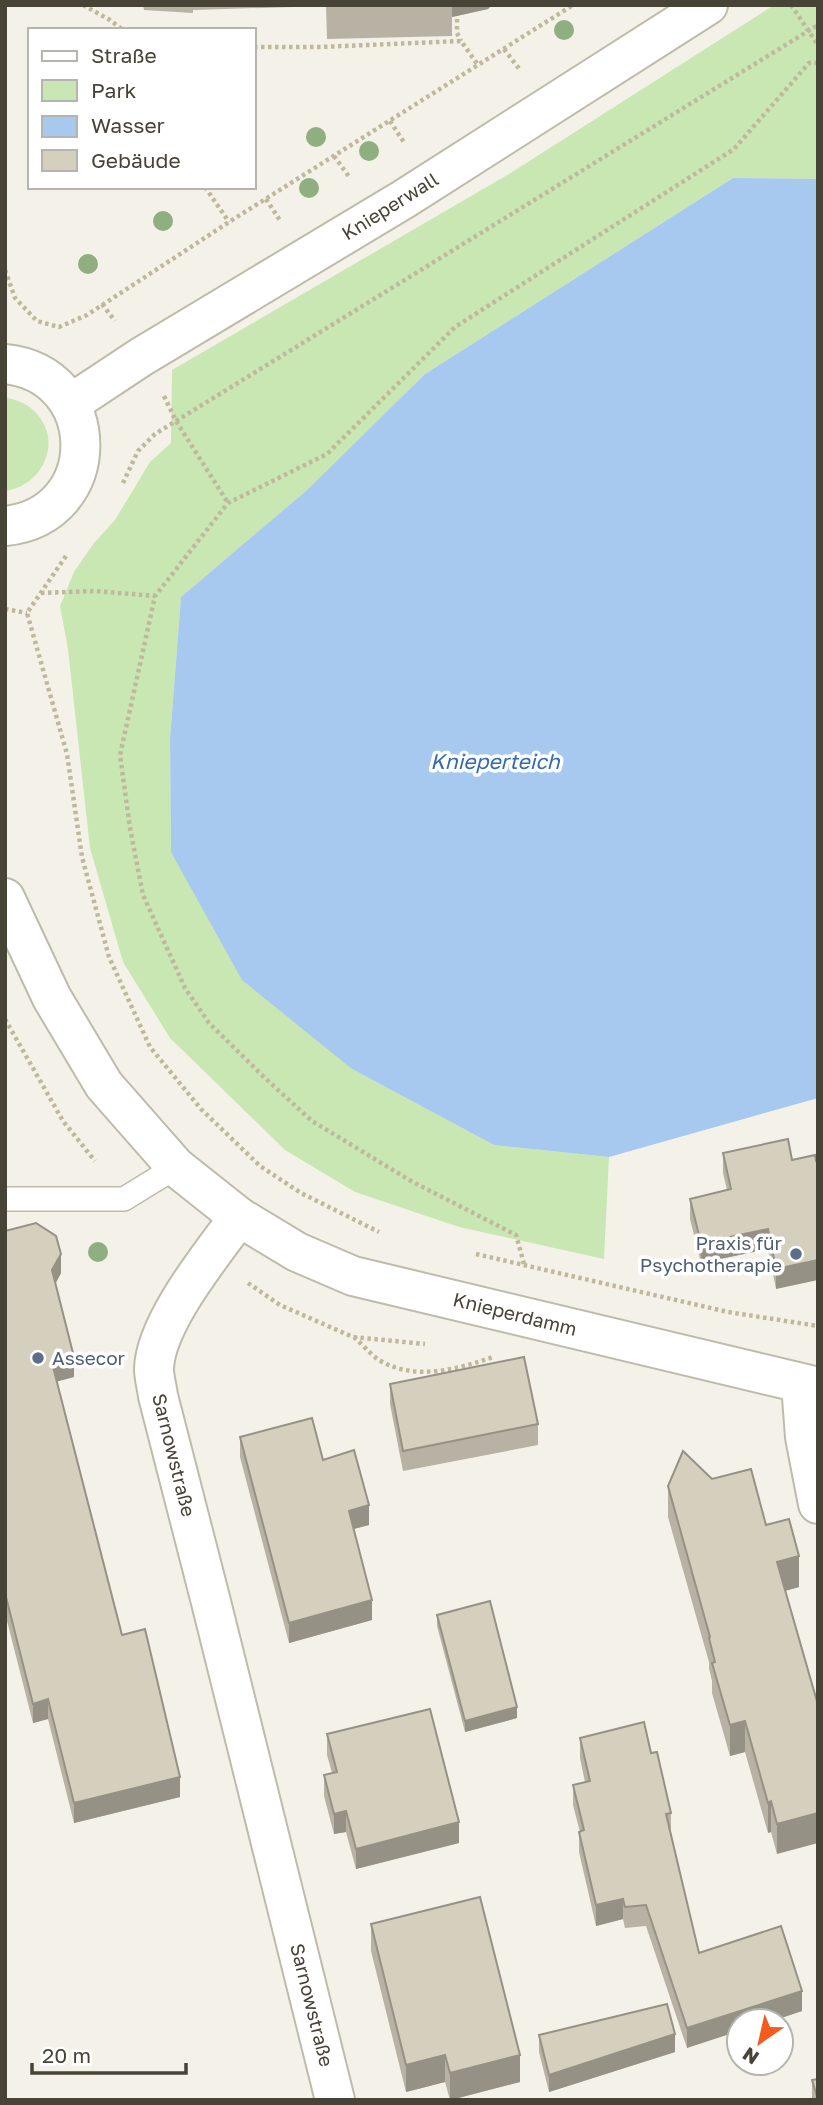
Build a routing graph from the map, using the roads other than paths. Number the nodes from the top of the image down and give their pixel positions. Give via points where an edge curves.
1 (708, 5) edge
2 (5, 364) edge
3 (70, 404) junction
4 (5, 526) edge
5 (5, 898) edge
6 (176, 1167) junction
7 (5, 1199) edge
8 (239, 1217) junction
9 (809, 1385) edge
10 (818, 1504) edge
11 (335, 2100) edge

1 - 3 street, Knieperwall
2 - 3 street via 33,370 54,384
3 - 4 street via 80,427 76,477 62,499 43,515
5 - 6 street via 52,999 104,1085
6 - 7 lane via 124,1199
6 - 8 street
8 - 9 street, Knieperdamm via 297,1252 353,1276
8 - 11 street, Sarnowstraße via 181,1300 158,1346 154,1368
9 - 10 street, Knieperdamm via 805,1437

